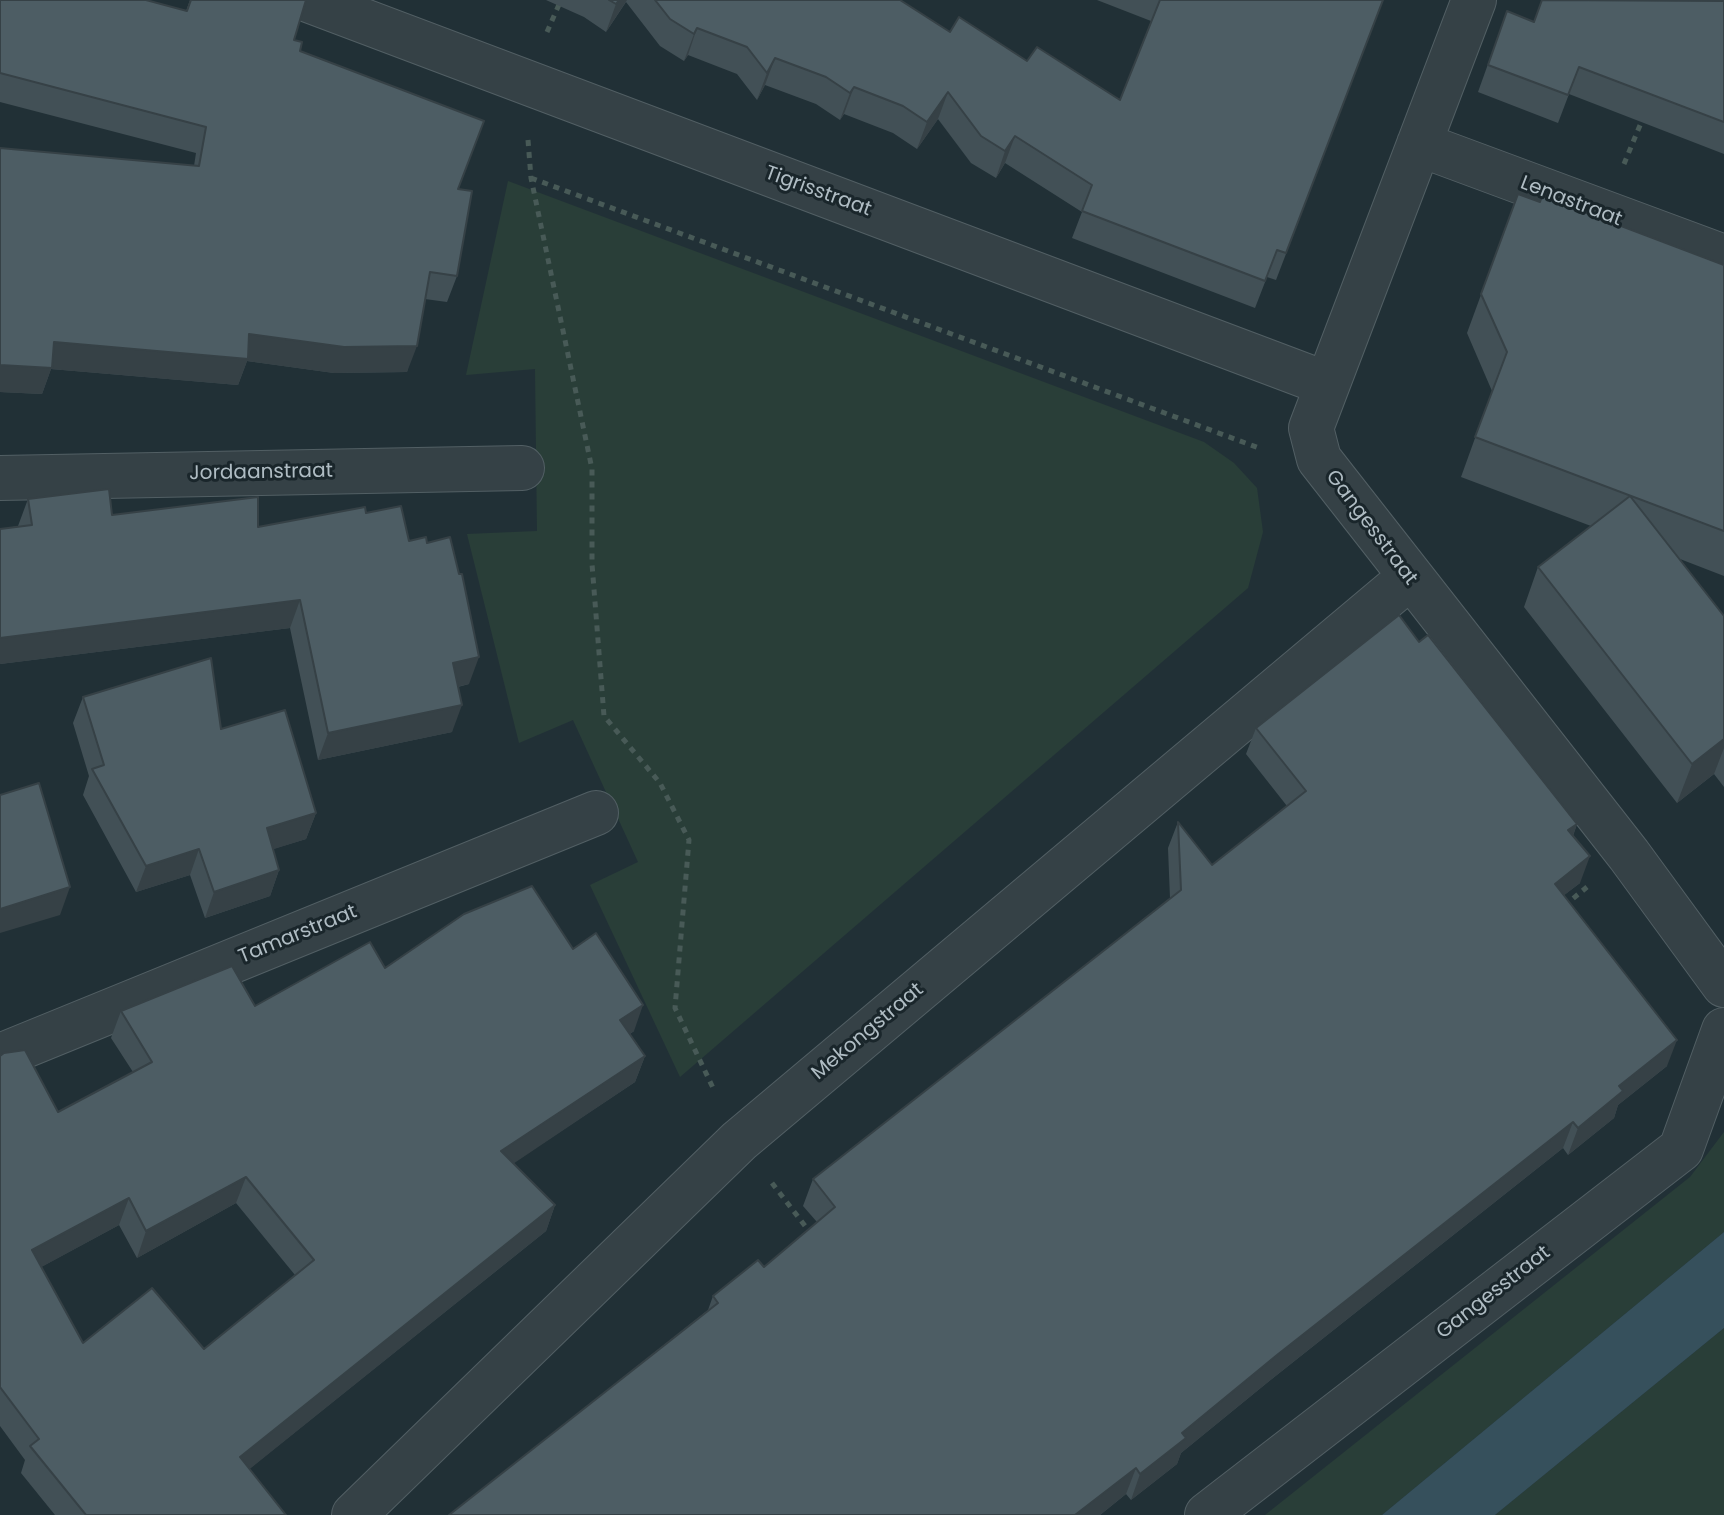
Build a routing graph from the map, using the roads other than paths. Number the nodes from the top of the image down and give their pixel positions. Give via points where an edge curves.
1 (308, 0) edge
2 (1474, 0) edge
3 (1419, 144) junction
4 (1724, 257) edge
5 (1327, 384) junction
6 (522, 468) dead end
7 (0, 478) edge
8 (1409, 578) junction
9 (596, 813) dead end
10 (1724, 985) edge
11 (1724, 1030) edge
12 (0, 1056) edge
13 (354, 1515) edge
14 (1207, 1515) edge

1 - 5 street, Tigrisstraat
2 - 3 street, Gangesstraat
3 - 4 street, Lenastraat
3 - 5 street, Gangesstraat
5 - 8 street, Gangesstraat via 1311,428 1319,459
6 - 7 street, Jordaanstraat
8 - 10 street, Gangesstraat via 1629,855
8 - 13 street, Mekongstraat via 739,1141
9 - 12 street, Tamarstraat
11 - 14 street, Gangesstraat via 1681,1149

